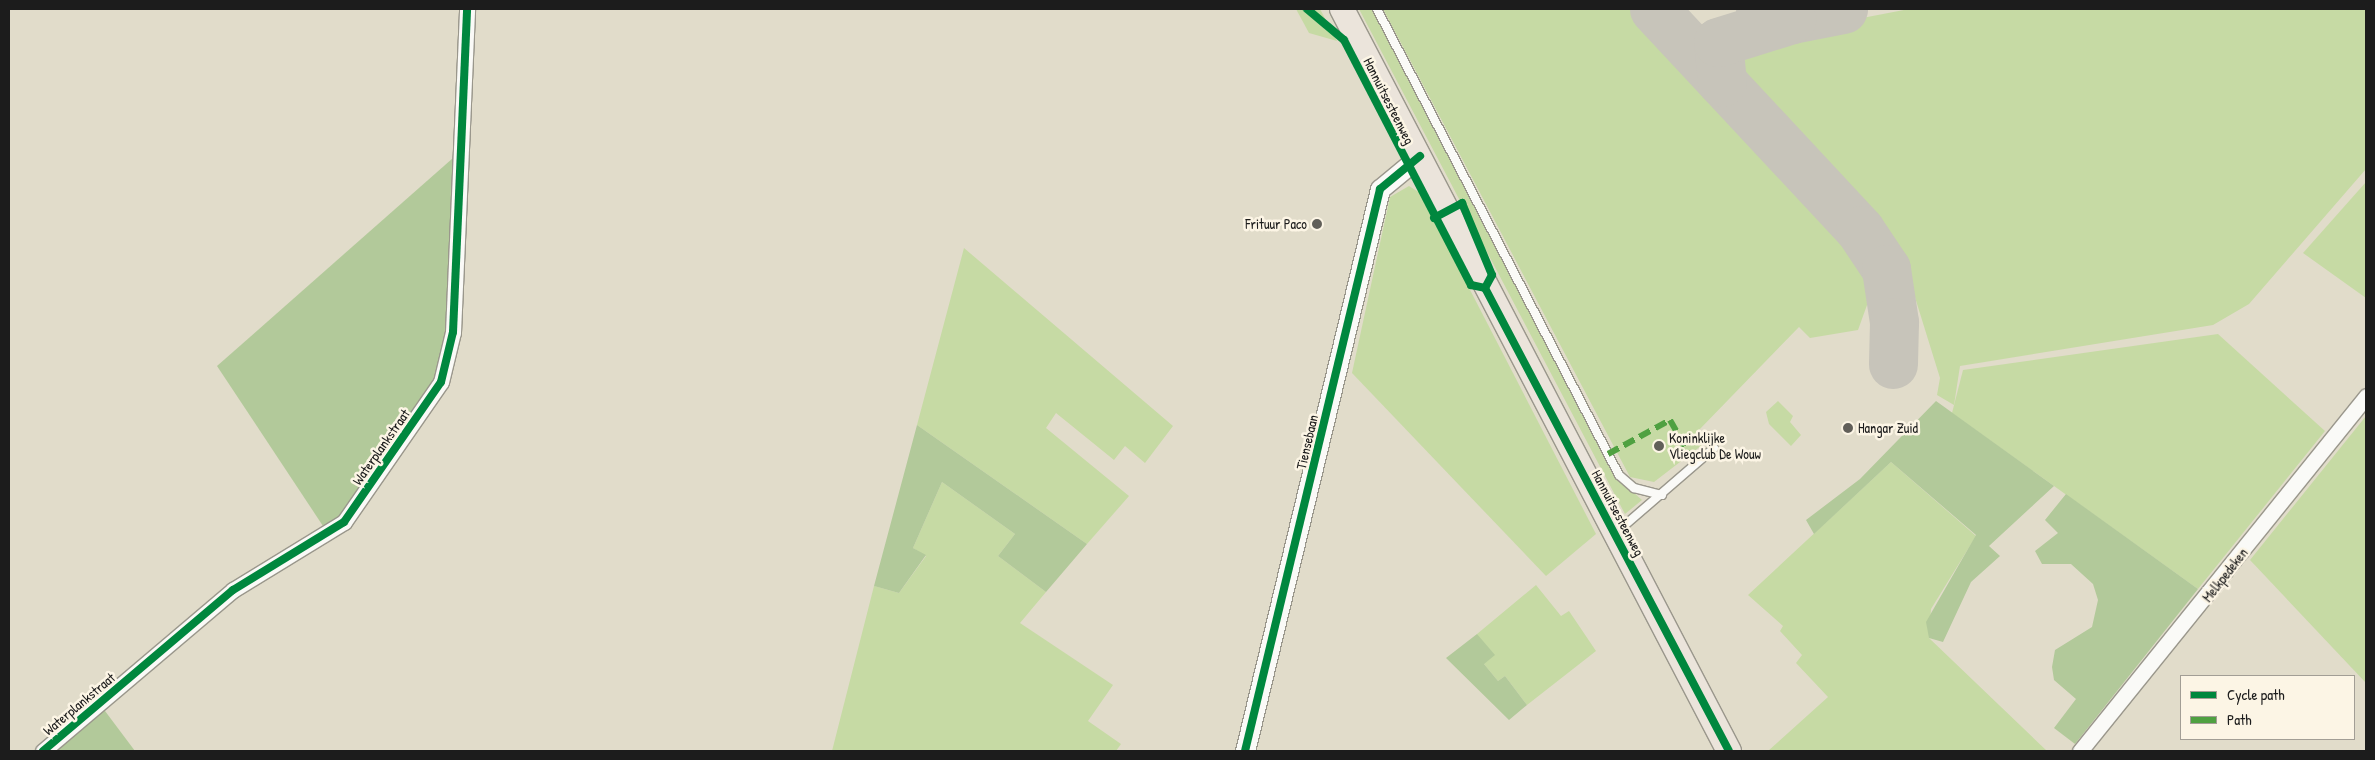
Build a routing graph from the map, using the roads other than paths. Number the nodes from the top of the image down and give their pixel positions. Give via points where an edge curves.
1 (467, 9) edge
2 (1342, 9) edge
3 (1377, 9) edge
4 (1420, 156) junction
5 (2366, 396) edge
6 (1714, 448) dead end
7 (1662, 495) junction
8 (1615, 534) junction
9 (43, 751) edge
10 (1245, 751) edge
11 (1729, 751) edge
12 (2080, 751) edge

1 - 9 street, Waterplankstraat via 453,332 441,382 344,522 233,590
2 - 4 main road, Hannuitsesteenweg
3 - 7 lane via 1619,475 1634,488
4 - 8 main road, Hannuitsesteenweg
4 - 10 street, Tiensebaan via 1380,188
5 - 12 street, Melkpedeken
6 - 7 lane
7 - 8 lane
8 - 11 main road, Hannuitsesteenweg

